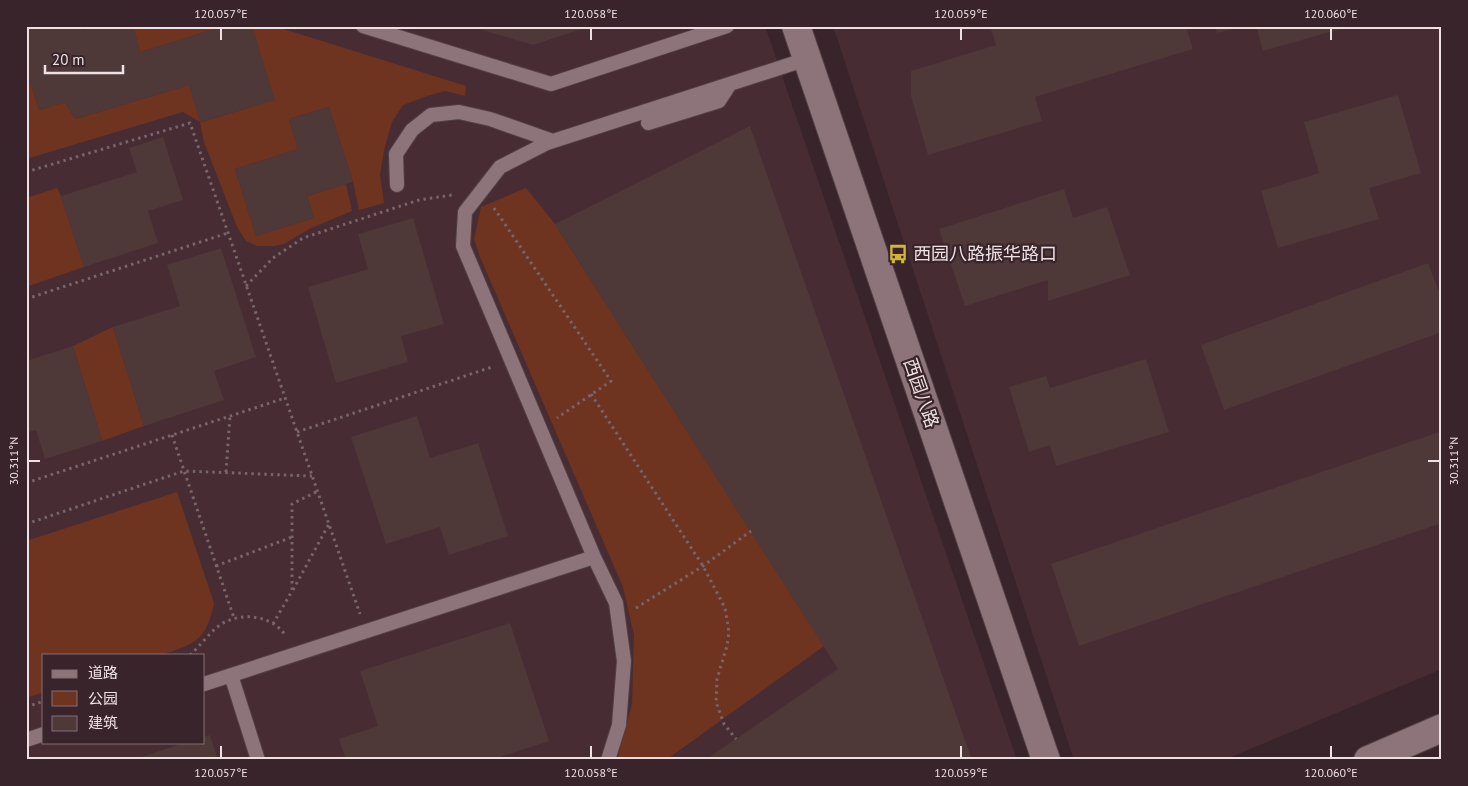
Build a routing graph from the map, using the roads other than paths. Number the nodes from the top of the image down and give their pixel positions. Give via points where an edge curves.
1 (363, 26) edge
2 (727, 26) edge
3 (796, 26) edge
4 (807, 59) junction
5 (730, 84) junction
6 (648, 123) dead end
7 (553, 141) junction
8 (397, 185) dead end
9 (594, 557) junction
10 (231, 675) junction
11 (205, 684) edge
12 (1442, 728) edge
13 (42, 735) edge
14 (26, 740) edge
15 (258, 760) edge
16 (608, 760) edge
17 (1046, 760) edge
18 (1368, 760) edge

1 - 2 lane via 551,84
3 - 4 street, 西园八路
4 - 5 lane
4 - 17 street, 西园八路
5 - 6 lane via 719,102
5 - 7 lane
7 - 8 lane via 490,118 459,112 431,115 412,130 396,154
7 - 9 lane via 500,167 465,212 463,246
9 - 10 lane
9 - 16 lane via 616,603 624,661 619,725
10 - 11 lane
10 - 15 lane
12 - 18 street
13 - 14 lane

